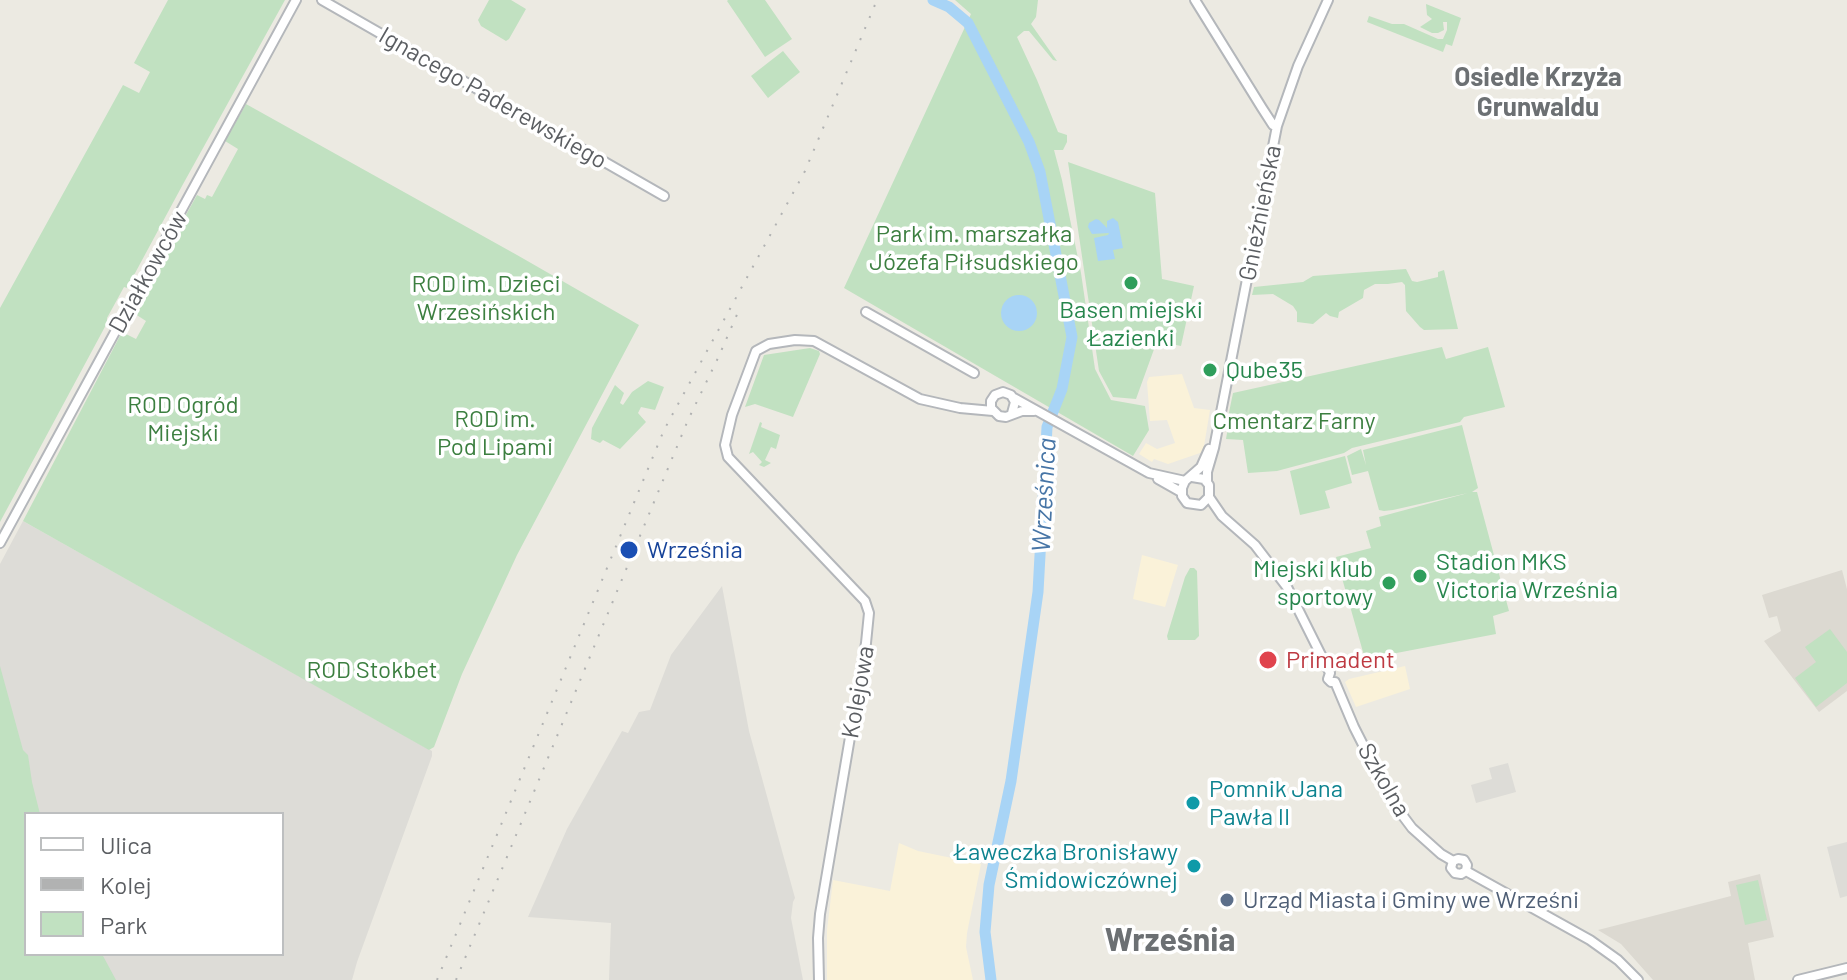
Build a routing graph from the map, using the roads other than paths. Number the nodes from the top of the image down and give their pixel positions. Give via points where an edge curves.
1 (296, 0) edge
2 (322, 0) edge
3 (1195, 0) edge
4 (1328, 0) edge
5 (1277, 126) junction
6 (664, 196) dead end
7 (866, 312) dead end
8 (974, 373) dead end
9 (1014, 398) junction
10 (992, 406) junction
11 (1012, 413) junction
12 (1043, 413) junction
13 (1216, 434) junction
14 (1151, 474) junction
15 (1189, 479) junction
16 (1207, 482) junction
17 (1181, 492) junction
18 (1206, 501) junction
19 (0, 543) edge
20 (1847, 968) edge
21 (819, 980) edge
22 (1638, 980) edge
23 (1798, 980) edge

1 - 19 street, Działkowców
2 - 6 street, Ignacego Paderewskiego
3 - 5 street
4 - 5 street, Gnieźnieńska
5 - 13 street, Gnieźnieńska
7 - 8 street
9 - 10 street via 1003,392 995,395
9 - 11 street
9 - 12 street
10 - 11 street via 1002,417
10 - 21 street, Kolejowa via 967,409 920,399 814,341 795,340 756,351 727,430 728,457 865,601 869,613 820,914
11 - 12 street
12 - 14 street
13 - 15 street, Gnieźnieńska via 1201,467
13 - 16 street, Gnieźnieńska
14 - 15 street
14 - 17 street
15 - 16 street
15 - 17 street
16 - 18 street
17 - 18 street via 1187,503
18 - 22 street, Szkolna via 1255,545 1287,587 1330,673 1328,679 1335,682 1391,800 1412,828 1441,854 1464,860 1466,871 1590,940
20 - 23 street

